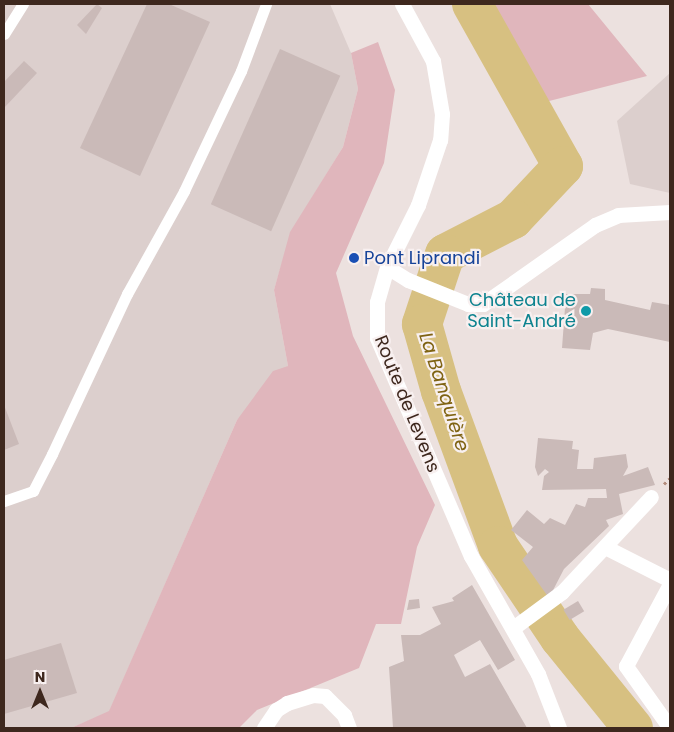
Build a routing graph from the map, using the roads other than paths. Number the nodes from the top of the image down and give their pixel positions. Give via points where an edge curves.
1 (23, 4) edge
2 (266, 4) edge
3 (402, 4) edge
4 (4, 34) edge
5 (670, 212) edge
6 (386, 266) junction
7 (651, 497) dead end
8 (4, 501) edge
9 (605, 547) junction
10 (670, 580) edge
11 (670, 584) edge
12 (512, 628) junction
13 (264, 728) edge
14 (349, 728) edge
15 (559, 728) edge
16 (670, 728) edge

1 - 4 lane
2 - 8 lane via 241,71 188,182 127,294 33,491
3 - 6 street, Route de Levens via 433,61 442,114 432,172
5 - 6 street via 618,215 595,225 483,304 468,304 408,280
6 - 12 street, Route de Levens via 377,302 377,338 471,556
7 - 9 street
9 - 10 street
9 - 12 street via 562,592
11 - 16 street via 626,666
12 - 15 street, Route de Levens via 538,674
13 - 14 street via 276,710 313,695 325,696 344,714

